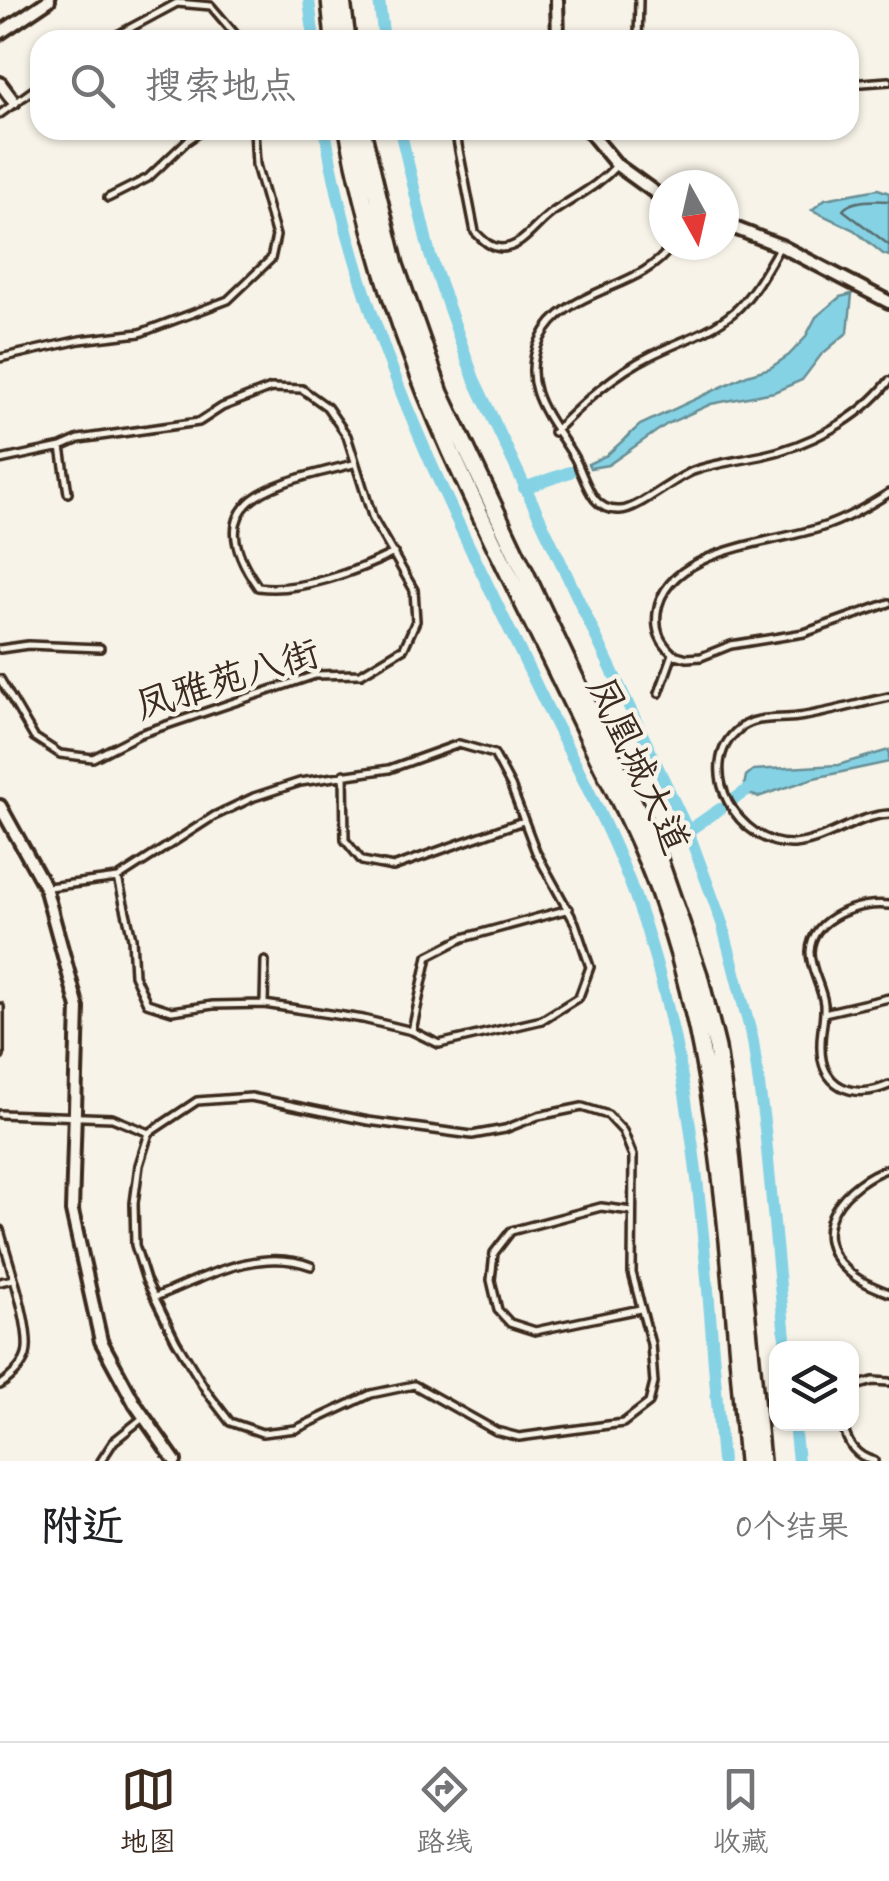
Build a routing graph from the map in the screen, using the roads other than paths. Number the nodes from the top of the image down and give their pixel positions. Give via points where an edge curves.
1 (49, 0) edge
2 (330, 0) edge
3 (342, 0) edge
4 (557, 0) edge
5 (638, 0) edge
6 (213, 3) edge
7 (126, 30) edge
8 (233, 30) edge
9 (333, 30) edge
10 (346, 30) edge
11 (558, 30) edge
12 (638, 30) edge
13 (0, 33) edge
14 (889, 81) edge
15 (0, 83) edge
16 (859, 83) edge
17 (30, 92) edge
18 (14, 102) junction
19 (0, 114) edge
20 (186, 140) edge
21 (255, 140) edge
22 (350, 140) edge
23 (364, 140) edge
24 (457, 140) edge
25 (596, 140) edge
26 (616, 166) junction
27 (649, 189) edge
28 (108, 198) dead end
29 (739, 230) edge
30 (780, 246) junction
31 (660, 260) edge
32 (889, 302) edge
33 (0, 358) edge
34 (889, 382) edge
35 (554, 432) junction
36 (61, 447) junction
37 (0, 460) edge
38 (354, 464) junction
39 (68, 493) dead end
40 (889, 493) edge
41 (394, 553) junction
42 (889, 603) edge
43 (100, 648) dead end
44 (0, 649) edge
45 (674, 654) junction
46 (0, 679) edge
47 (659, 693) dead end
48 (889, 697) edge
49 (344, 774) junction
50 (0, 806) edge
51 (889, 814) edge
52 (523, 821) junction
53 (118, 878) junction
54 (45, 887) junction
55 (889, 906) edge
56 (569, 909) junction
57 (265, 961) dead end
58 (889, 998) edge
59 (264, 1004) junction
60 (0, 1007) edge
61 (824, 1013) junction
62 (412, 1031) junction
63 (0, 1056) edge
64 (889, 1085) edge
65 (0, 1114) edge
66 (74, 1116) junction
67 (149, 1133) junction
68 (889, 1168) edge
69 (632, 1211) junction
70 (0, 1230) edge
71 (311, 1266) dead end
72 (13, 1279) junction
73 (0, 1282) edge
74 (889, 1293) edge
75 (155, 1298) junction
76 (640, 1309) junction
77 (889, 1382) edge
78 (0, 1385) edge
79 (859, 1385) edge
80 (144, 1416) junction
81 (844, 1431) edge
82 (869, 1460) edge
83 (102, 1461) edge
84 (175, 1461) edge
85 (747, 1461) edge
86 (761, 1461) edge

1 - 13 street
2 - 9 main road
3 - 10 main road
4 - 11 street
5 - 12 lane
6 - 7 lane via 176,3
6 - 8 lane
14 - 16 lane
15 - 18 street
17 - 18 lane
18 - 19 lane
20 - 28 lane via 148,178
21 - 33 lane via 276,236 271,259 228,300 140,333
22 - 85 main road, 凤凰城大道 via 380,261 422,382 626,814 676,941 710,1085
23 - 86 main road, 凤凰城大道 via 395,265 440,393 654,845 699,975 729,1133
24 - 26 lane via 475,232 500,248 516,245
25 - 26 street
26 - 27 street
29 - 30 street
30 - 32 street
30 - 35 lane via 736,311 604,385
31 - 35 lane via 548,325 538,342 533,381
34 - 35 lane via 861,409 812,439 693,471 619,511 594,500
36 - 37 lane, 凤雅苑八街
36 - 38 lane, 凤雅苑八街 via 199,422 271,388 302,389 327,407 347,436
36 - 39 lane
38 - 41 lane, 凤雅苑八街 via 372,519
38 - 41 lane via 262,490 242,511 234,536 242,565 258,588 280,591
40 - 45 lane via 846,519 680,570 666,584 656,619 663,645
41 - 46 lane, 凤雅苑八街 via 414,590 416,622 404,648 361,674 315,675 140,734 93,758 60,754 34,737
42 - 45 lane via 804,633 701,657
43 - 44 lane, 凤雅苑八街
45 - 47 lane
48 - 51 lane via 755,720 721,752 721,785 730,808 759,834 793,844
49 - 52 lane via 389,769 459,744 494,754
49 - 52 lane via 346,840 362,861 393,867
49 - 53 lane via 254,797
50 - 54 street
52 - 56 lane
53 - 54 lane
53 - 59 lane via 134,975 147,1003 172,1011
54 - 66 street via 78,1008
55 - 61 lane via 843,912 814,936 810,953
56 - 62 lane via 463,938 428,956
56 - 62 lane via 590,967 579,998 542,1020 438,1044
57 - 59 lane
58 - 61 lane
59 - 62 lane
60 - 63 lane
61 - 64 lane via 820,1043 837,1085 854,1093
65 - 66 lane
66 - 67 lane via 112,1118
66 - 80 street via 72,1211 101,1341
67 - 69 lane via 198,1101 250,1097 472,1135 582,1107 608,1115 623,1131 633,1156
67 - 75 lane via 136,1184 134,1244
68 - 74 lane via 840,1199 829,1234 844,1268
69 - 76 lane via 632,1273
69 - 76 lane via 602,1207 511,1230 494,1253 490,1280 498,1310 510,1324 534,1331
70 - 72 lane
71 - 75 lane via 294,1259 239,1263
72 - 73 lane
72 - 78 lane via 26,1355
75 - 76 lane via 230,1422 262,1433 296,1430 370,1394 414,1385 519,1437 623,1423 648,1403 654,1383 652,1344
77 - 79 lane
80 - 83 lane via 114,1440
80 - 84 street
81 - 82 lane

